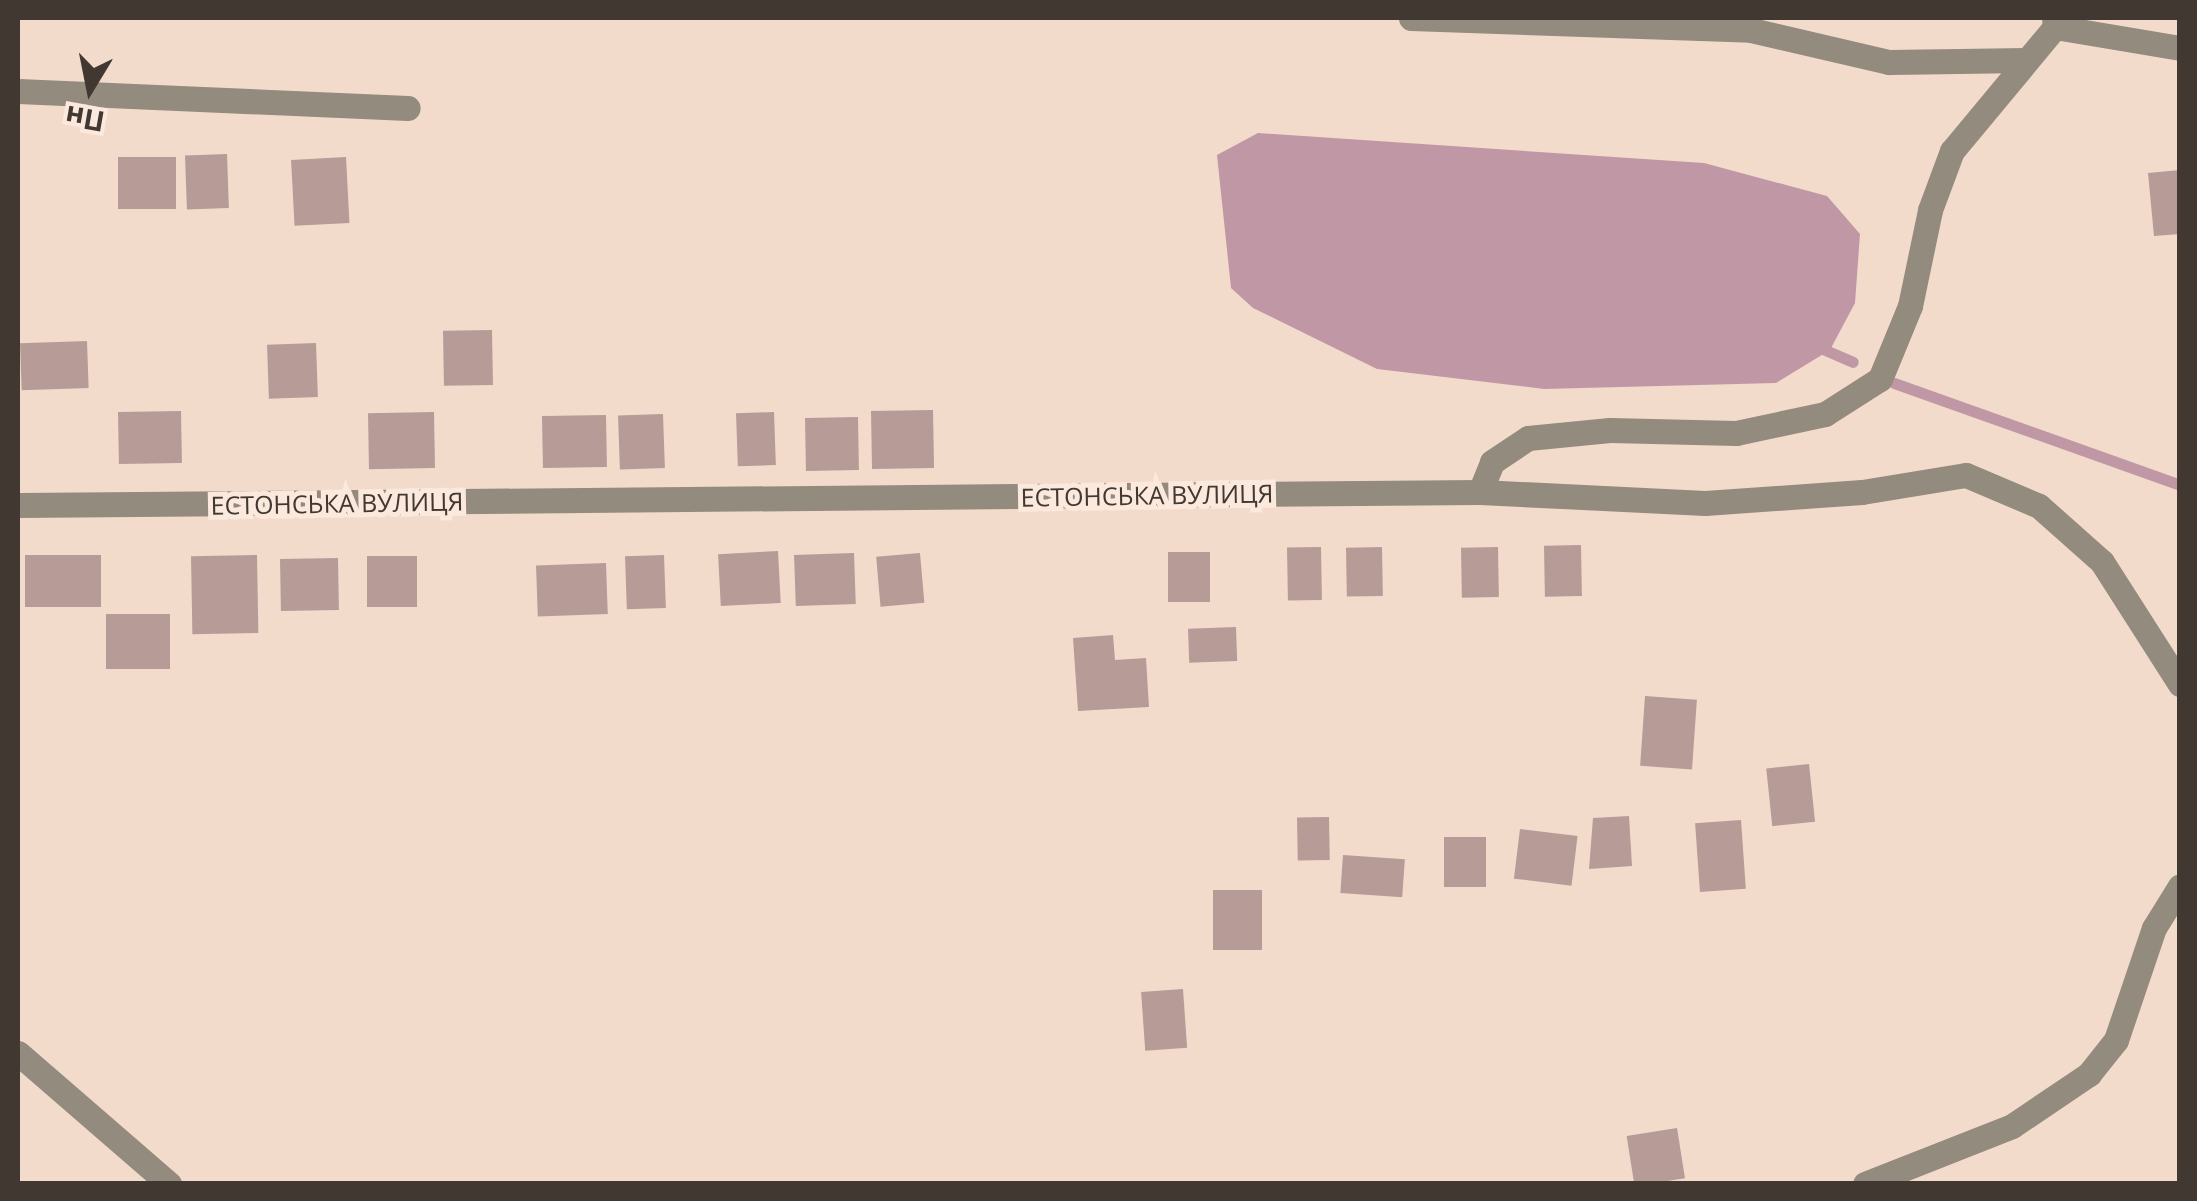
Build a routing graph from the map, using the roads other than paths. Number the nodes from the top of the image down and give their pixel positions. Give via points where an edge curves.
1 (1412, 18) edge
2 (2055, 22) edge
3 (2180, 48) edge
4 (2028, 60) junction
5 (18, 91) edge
6 (408, 108) dead end
7 (1480, 492) junction
8 (18, 506) edge
9 (2180, 684) edge
10 (2180, 886) edge
11 (18, 1053) edge
12 (168, 1184) edge
13 (1865, 1184) edge

1 - 4 street via 1751,30 1889,62
2 - 3 street
2 - 4 street
4 - 7 street via 1952,151 1930,210 1910,306 1880,378 1824,414 1736,433 1610,430 1528,438 1492,462
5 - 6 street
7 - 8 street, ЕСТОНСЬКА ВУЛИЦЯ
7 - 9 street, ЕСТОНСЬКА ВУЛИЦЯ via 1705,502 1862,492 1966,475 2039,506 2102,562
10 - 13 street via 2154,928 2116,1040 2089,1074 2012,1126
11 - 12 street

